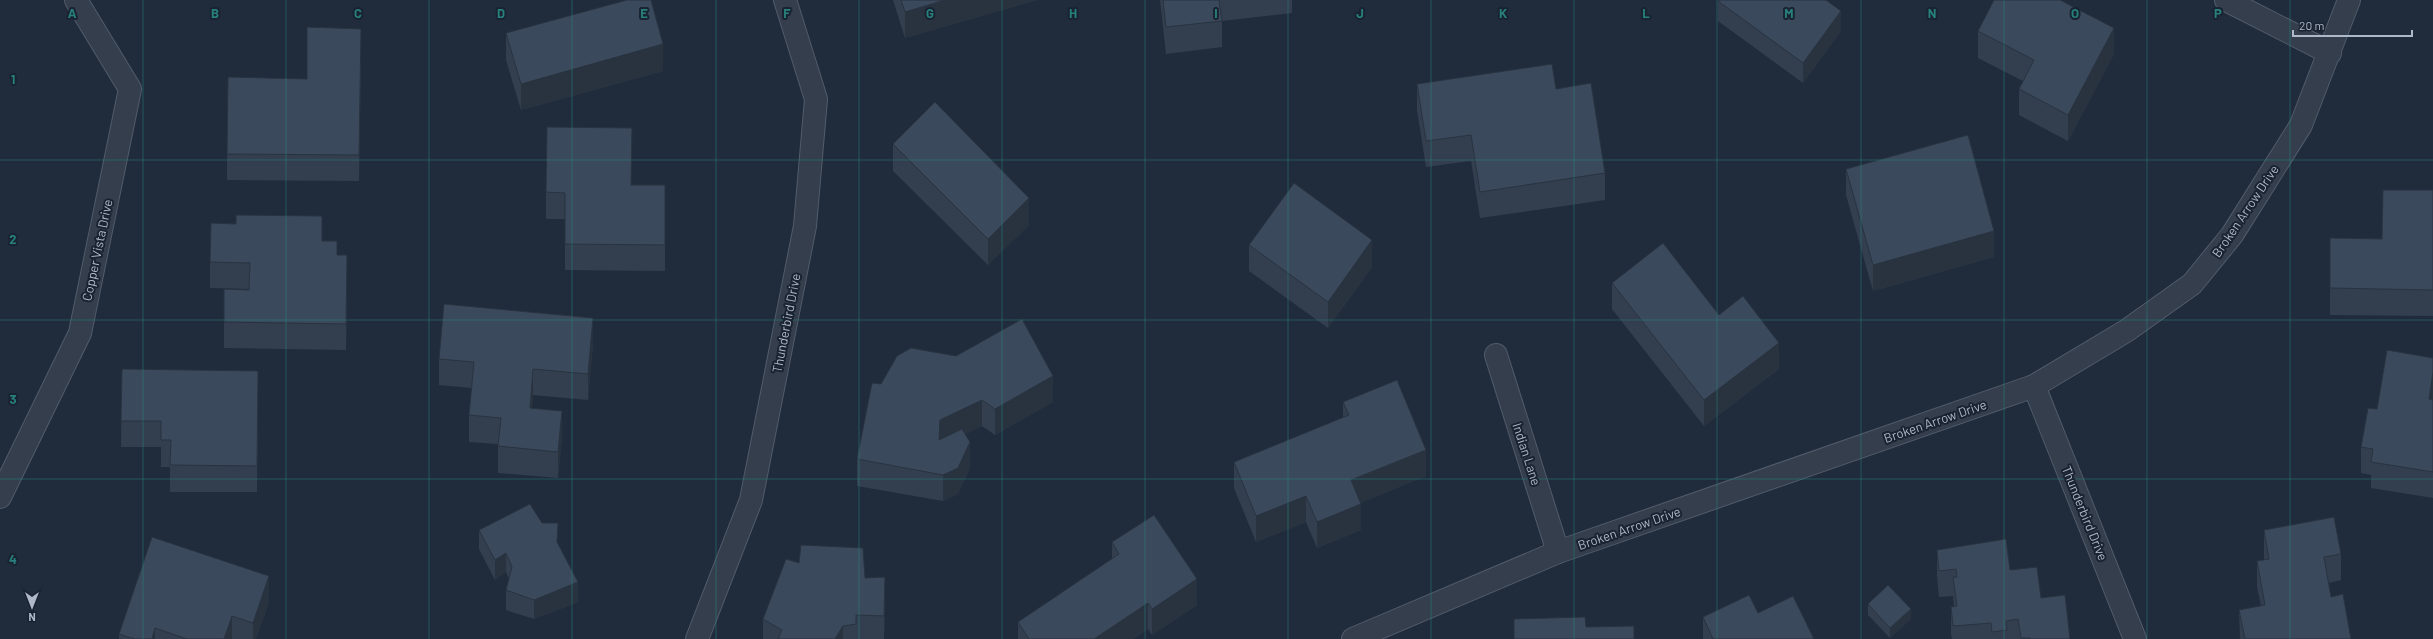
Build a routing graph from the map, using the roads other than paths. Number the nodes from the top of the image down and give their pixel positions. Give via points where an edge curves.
1 (76, 0) edge
2 (785, 0) edge
3 (2226, 0) edge
4 (2349, 0) edge
5 (2330, 53) junction
6 (1496, 356) dead end
7 (2034, 386) junction
8 (0, 497) edge
9 (1558, 552) junction
10 (697, 639) edge
11 (1353, 639) edge
12 (2135, 639) edge

1 - 8 street, Copper Vista Drive via 130,89 80,333
2 - 10 street, Thunderbird Drive via 816,99 805,226 751,500
3 - 5 street
4 - 5 street, Broken Arrow Drive
5 - 7 street, Broken Arrow Drive via 2301,125 2232,235 2192,284 2126,331
6 - 9 street, Indian Lane
7 - 9 street, Broken Arrow Drive
7 - 12 street, Thunderbird Drive
9 - 11 street, Broken Arrow Drive

